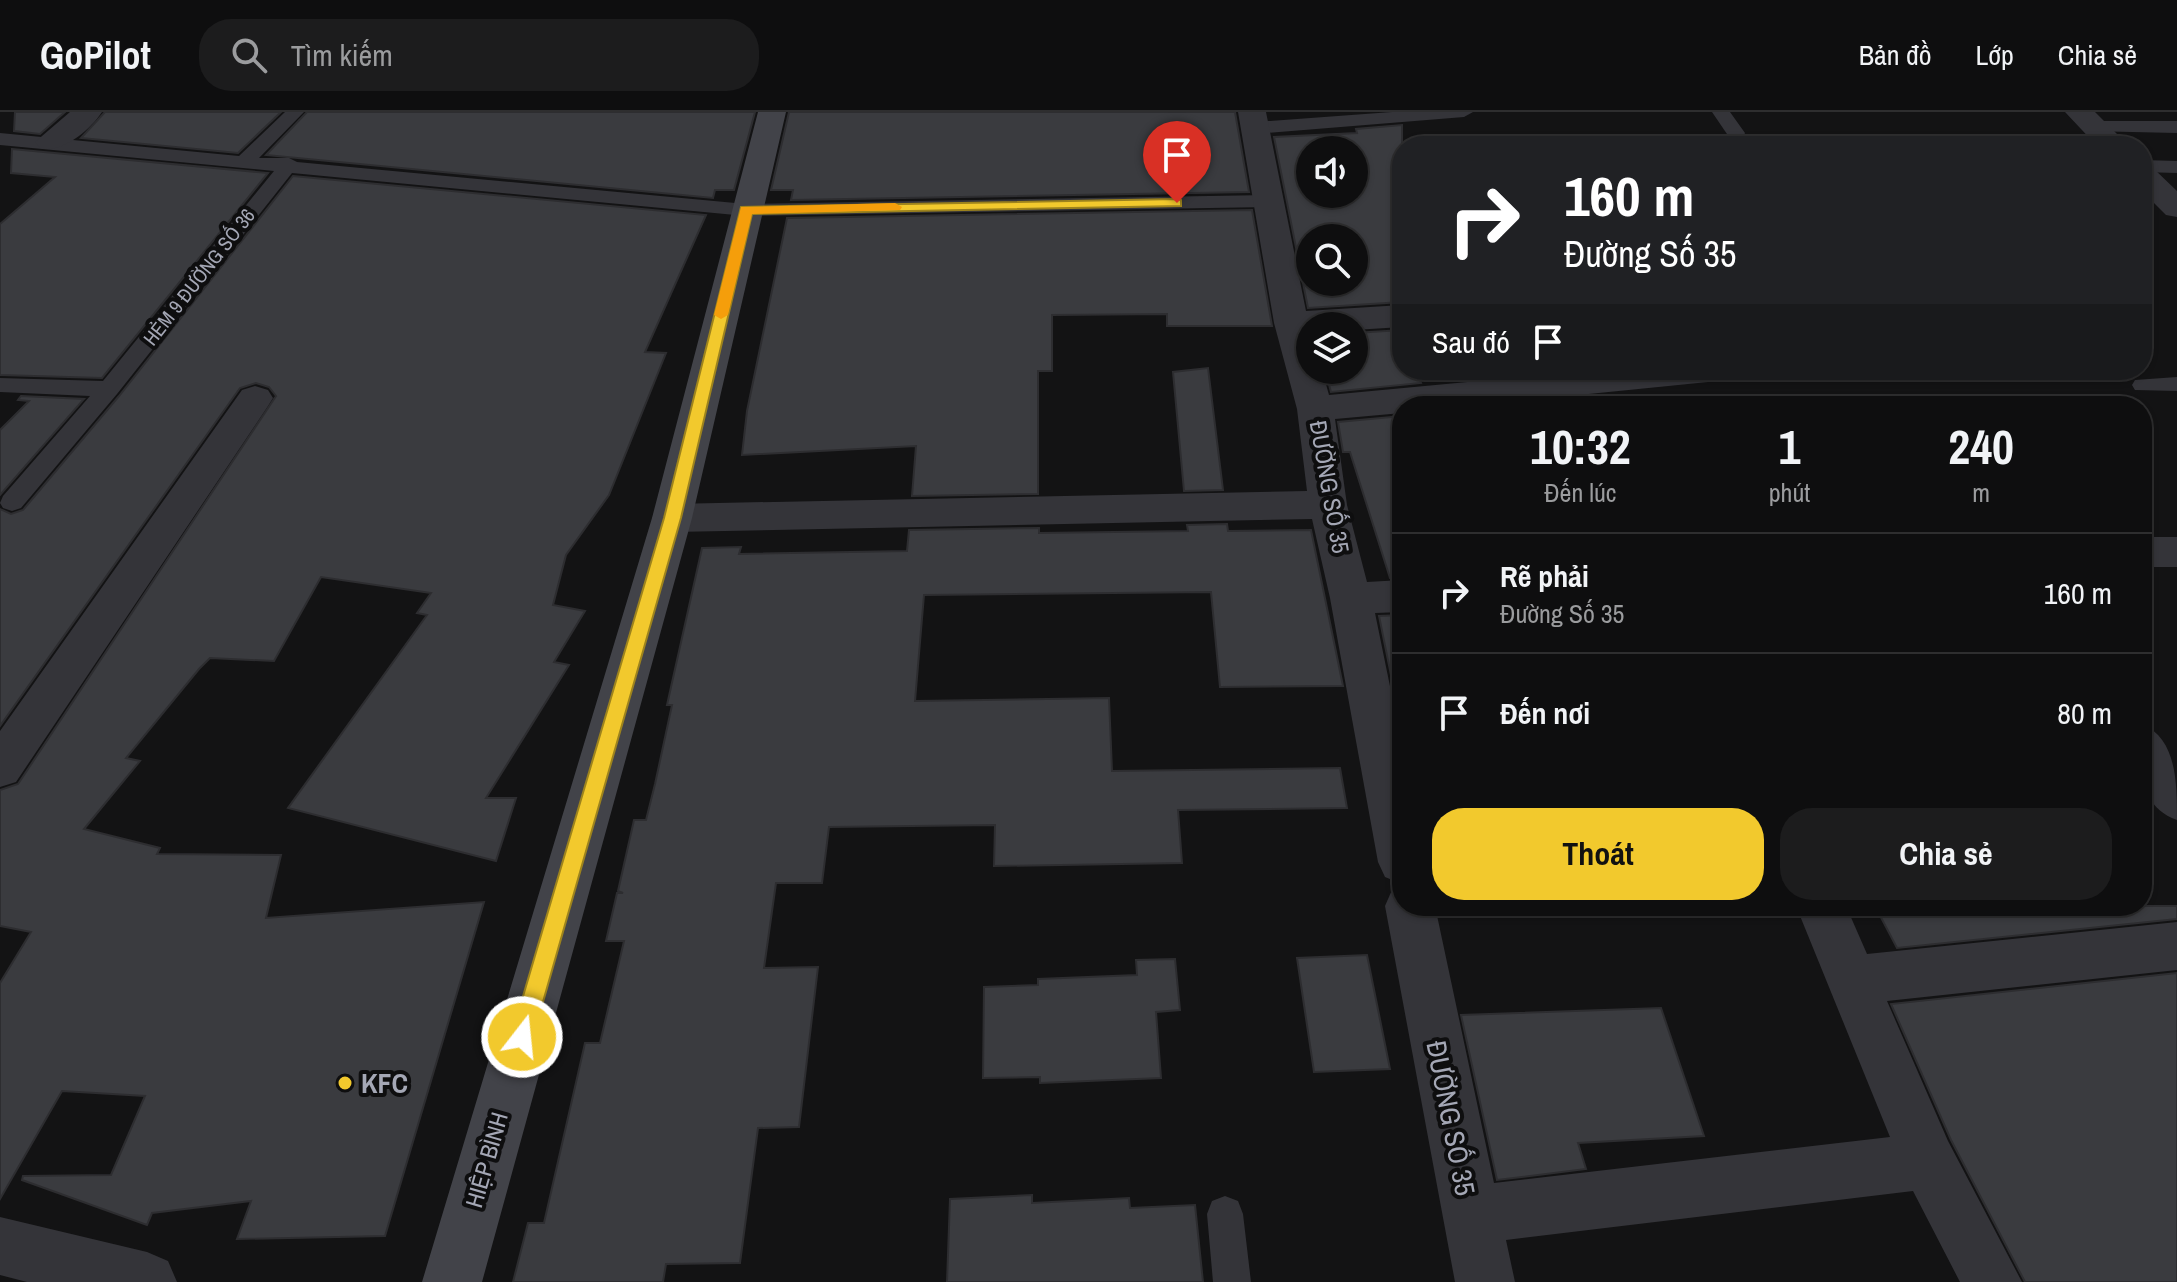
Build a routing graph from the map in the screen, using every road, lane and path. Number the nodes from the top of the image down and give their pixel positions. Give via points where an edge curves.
1 (88, 112) edge
2 (295, 112) edge
3 (772, 112) edge
4 (1464, 112) edge
5 (1721, 112) edge
6 (1254, 120) edge
7 (2177, 127) edge
8 (2096, 128) edge
9 (1736, 133) dead end
10 (0, 139) edge
11 (50, 142) junction
12 (246, 160) junction
13 (289, 164) junction
14 (2177, 167) edge
15 (2152, 172) edge
16 (2152, 183) edge
17 (1269, 201) junction
18 (2177, 208) edge
19 (746, 210) junction
20 (1392, 317) edge
21 (1291, 323) junction
22 (1615, 380) edge
23 (2177, 384) edge
24 (0, 385) edge
25 (2143, 385) dead end
26 (109, 389) junction
27 (1449, 396) edge
28 (255, 398) dead end
29 (1392, 402) edge
30 (1315, 409) junction
31 (12, 502) dead end
32 (1328, 505) junction
33 (672, 518) junction
34 (2152, 552) edge
35 (2177, 552) edge
36 (1392, 596) edge
37 (1351, 598) junction
38 (2152, 759) edge
39 (0, 768) edge
40 (2177, 800) edge
41 (1392, 810) edge
42 (1412, 916) edge
43 (1825, 916) edge
44 (2177, 946) edge
45 (1853, 980) junction
46 (1928, 1161) junction
47 (1225, 1214) dead end
48 (1470, 1215) junction
49 (0, 1246) edge
50 (147, 1282) edge
51 (452, 1282) edge
52 (1232, 1282) edge
53 (1485, 1282) edge
54 (1992, 1282) edge

1 - 11 street
2 - 12 lane
3 - 19 main road, HIỆP BÌNH
4 - 6 lane
5 - 9 lane
6 - 17 street, ĐƯỜNG SỐ 35
7 - 8 lane
10 - 11 lane
11 - 12 lane
12 - 13 lane
13 - 19 lane
13 - 26 lane, HẺM 9 ĐƯỜNG SỐ 36
14 - 15 lane
16 - 18 street
17 - 19 lane
17 - 21 street, ĐƯỜNG SỐ 35
19 - 33 main road, HIỆP BÌNH
20 - 21 street
21 - 30 street, ĐƯỜNG SỐ 35
22 - 27 street
23 - 25 lane
24 - 26 lane
26 - 31 lane, HẺM 9 ĐƯỜNG SỐ 36
28 - 39 street
29 - 30 street
30 - 32 street, ĐƯỜNG SỐ 35
32 - 33 street
32 - 37 street, ĐƯỜNG SỐ 35
33 - 51 main road, HIỆP BÌNH
34 - 35 street
36 - 37 street
37 - 41 street, ĐƯỜNG SỐ 35
38 - 40 street
42 - 48 street, ĐƯỜNG SỐ 35
43 - 45 street
44 - 45 street
45 - 46 street
46 - 48 street
46 - 54 street
47 - 52 lane
48 - 53 street, ĐƯỜNG SỐ 35
49 - 50 street

